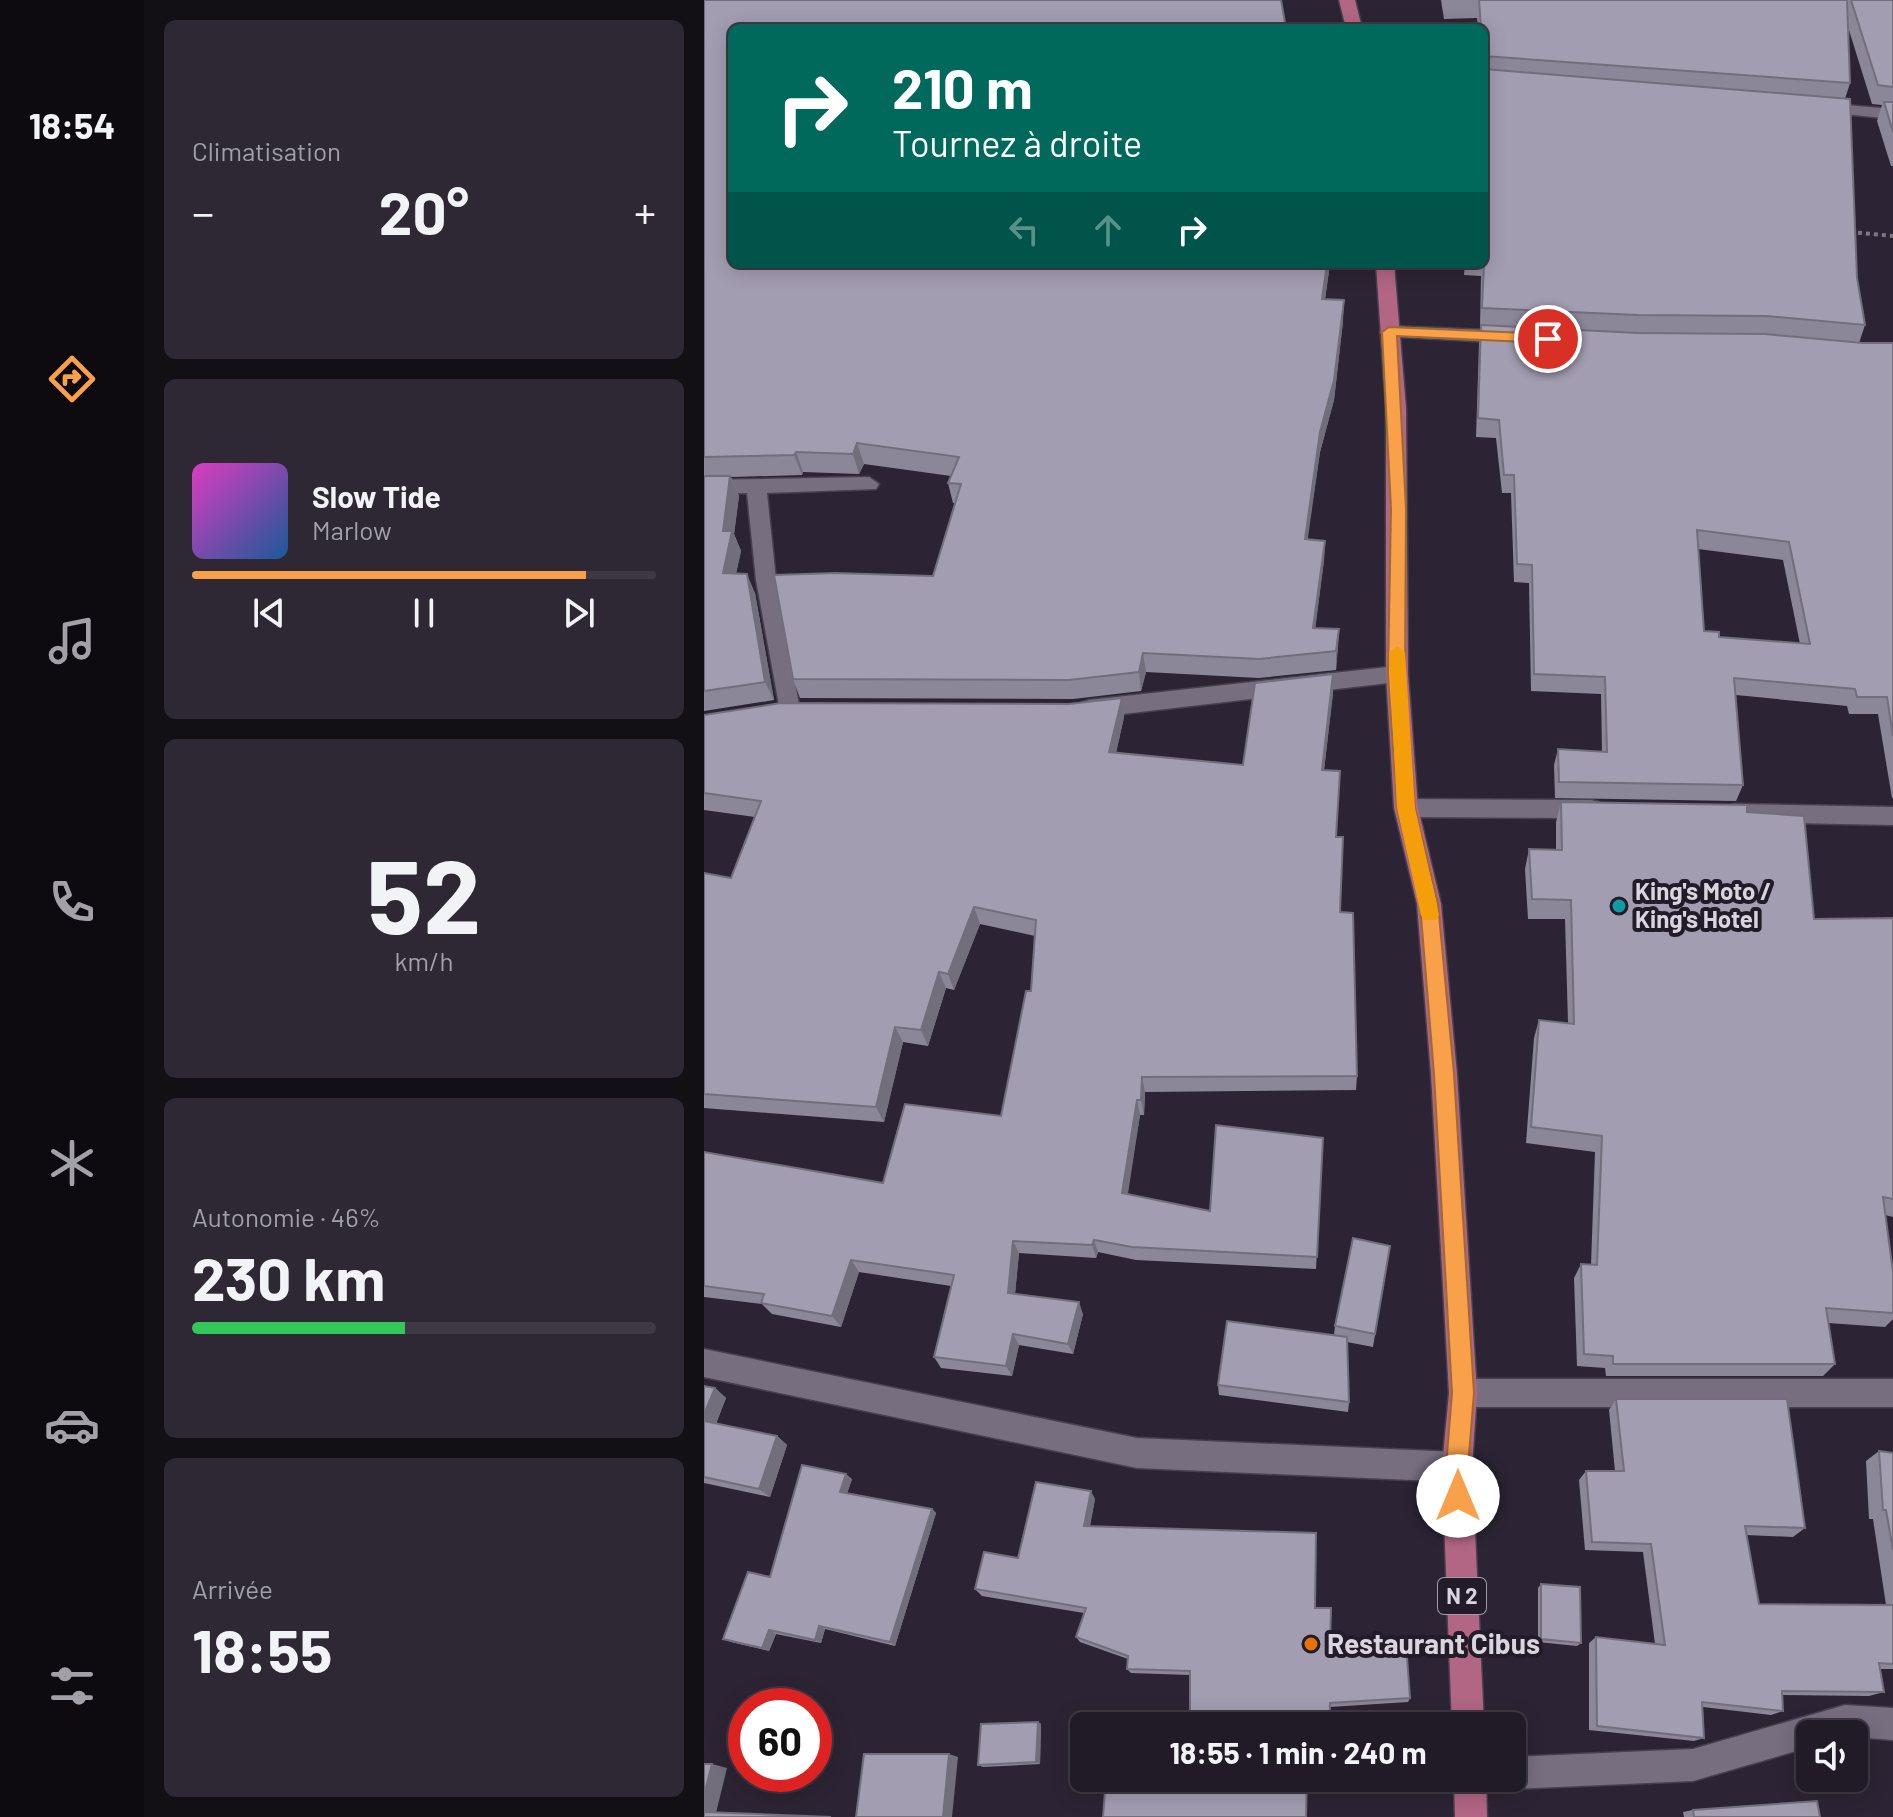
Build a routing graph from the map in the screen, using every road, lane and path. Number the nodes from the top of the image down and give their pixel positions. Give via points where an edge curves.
1 (1347, 0) edge
2 (1353, 24) edge
3 (1799, 106) edge
4 (1893, 114) edge
5 (1845, 231) edge
6 (1893, 236) edge
7 (1385, 268) edge
8 (1389, 332) junction
9 (1523, 338) edge
10 (869, 484) dead end
11 (704, 487) edge
12 (756, 487) junction
13 (1397, 674) junction
14 (1073, 711) edge
15 (760, 714) edge
16 (1406, 808) junction
17 (1611, 809) edge
18 (1705, 812) edge
19 (1893, 816) edge
20 (704, 1363) edge
21 (1463, 1393) junction
22 (1893, 1393) edge
23 (1457, 1467) junction
24 (1467, 1712) edge
25 (1893, 1724) edge
26 (1526, 1772) edge
27 (1470, 1792) edge
28 (1471, 1817) edge

1 - 2 main road
3 - 4 street
5 - 6 path
7 - 8 main road, N 2
8 - 9 street
8 - 13 main road, N 2 via 1398,509
10 - 12 street
11 - 12 street
12 - 15 street via 766,580 796,710
13 - 14 street
13 - 16 main road, N 2
16 - 17 street
16 - 21 main road, N 2 via 1429,904
18 - 19 street
20 - 23 street via 1137,1453
21 - 22 street
21 - 23 main road, N 2
23 - 24 main road, N 2
25 - 26 street via 1845,1721 1693,1765
27 - 28 main road

